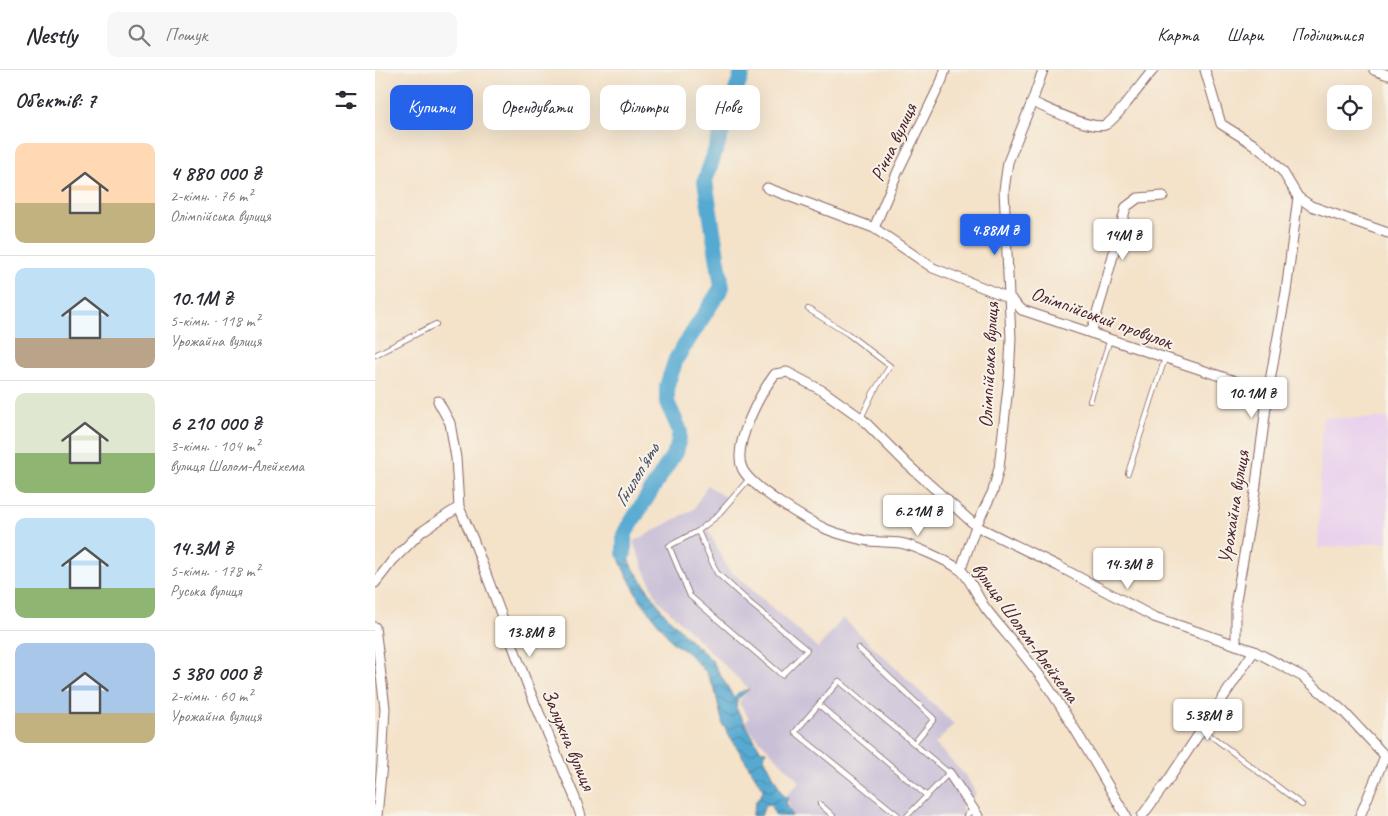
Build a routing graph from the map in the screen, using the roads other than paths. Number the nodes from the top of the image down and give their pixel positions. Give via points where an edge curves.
1 (945, 70) edge
2 (1043, 70) edge
3 (1153, 70) edge
4 (1205, 70) edge
5 (1374, 70) edge
6 (1388, 75) edge
7 (1032, 102) junction
8 (767, 188) dead end
9 (1163, 196) dead end
10 (1298, 197) junction
11 (874, 228) junction
12 (1388, 233) edge
13 (1010, 298) junction
14 (808, 309) dead end
15 (436, 324) dead end
16 (1091, 333) junction
17 (1110, 339) junction
18 (375, 355) edge
19 (1165, 358) junction
20 (1267, 392) junction
21 (438, 401) dead end
22 (1090, 401) dead end
23 (861, 418) junction
24 (1129, 473) dead end
25 (749, 479) junction
26 (459, 507) junction
27 (976, 526) junction
28 (698, 530) junction
29 (961, 569) junction
30 (375, 583) edge
31 (375, 627) edge
32 (1236, 644) junction
33 (858, 648) dead end
34 (1254, 651) junction
35 (819, 705) junction
36 (1202, 729) junction
37 (914, 743) junction
38 (1387, 757) edge
39 (949, 773) junction
40 (927, 796) junction
41 (820, 804) dead end
42 (1302, 805) dead end
43 (976, 813) edge
44 (1123, 815) edge
45 (377, 816) edge
46 (581, 816) edge
47 (833, 816) edge
48 (899, 816) edge
49 (907, 816) edge
50 (966, 816) edge
51 (1142, 816) edge
52 (1360, 816) edge

1 - 11 street, Річна вулиця
2 - 7 street, Олімпійська вулиця
3 - 7 street via 1104,125 1081,122
4 - 10 street via 1221,124 1268,156 1283,172
5 - 6 street
7 - 13 street, Олімпійська вулиця via 1008,162 1004,190
8 - 11 street, Олімпійський провулок
9 - 16 street via 1138,198 1126,207
10 - 12 street via 1311,206
10 - 20 street, Урожайна вулиця via 1286,292
11 - 13 street, Олімпійський провулок via 933,268
13 - 16 street, Олімпійський провулок via 1022,310
13 - 27 street, Олімпійська вулиця via 1009,378 999,468 993,491
14 - 23 lane via 890,366
15 - 18 lane
16 - 17 street, Олімпійський провулок
17 - 19 street, Олімпійський провулок
17 - 22 lane
19 - 20 street, Олімпійський провулок
19 - 24 lane
20 - 32 street, Урожайна вулиця via 1255,492 1236,600
21 - 26 street via 451,423
23 - 25 street via 796,376 787,372 775,374 766,386 741,446 741,466
23 - 27 street
25 - 28 lane via 716,518
25 - 29 street, вулиця Шолом-Алейхема via 787,507 827,530 864,541 902,544
26 - 30 street via 421,532
26 - 46 street, Залужна вулиця
27 - 29 street, Олімпійська вулиця
27 - 32 street via 1154,617
28 - 28 lane via 717,573 807,650 782,675 690,596 669,546
29 - 44 street, вулиця Шолом-Алейхема via 985,608 1049,688
31 - 45 street via 385,708
32 - 34 street
33 - 37 lane via 935,719
34 - 36 street
34 - 38 street via 1303,678 1343,712
35 - 37 lane via 839,681
35 - 40 lane
35 - 48 lane via 795,732
36 - 42 lane
36 - 51 street
37 - 39 lane
38 - 52 street
39 - 40 lane
39 - 43 street
40 - 49 lane
41 - 47 lane
43 - 50 lane

